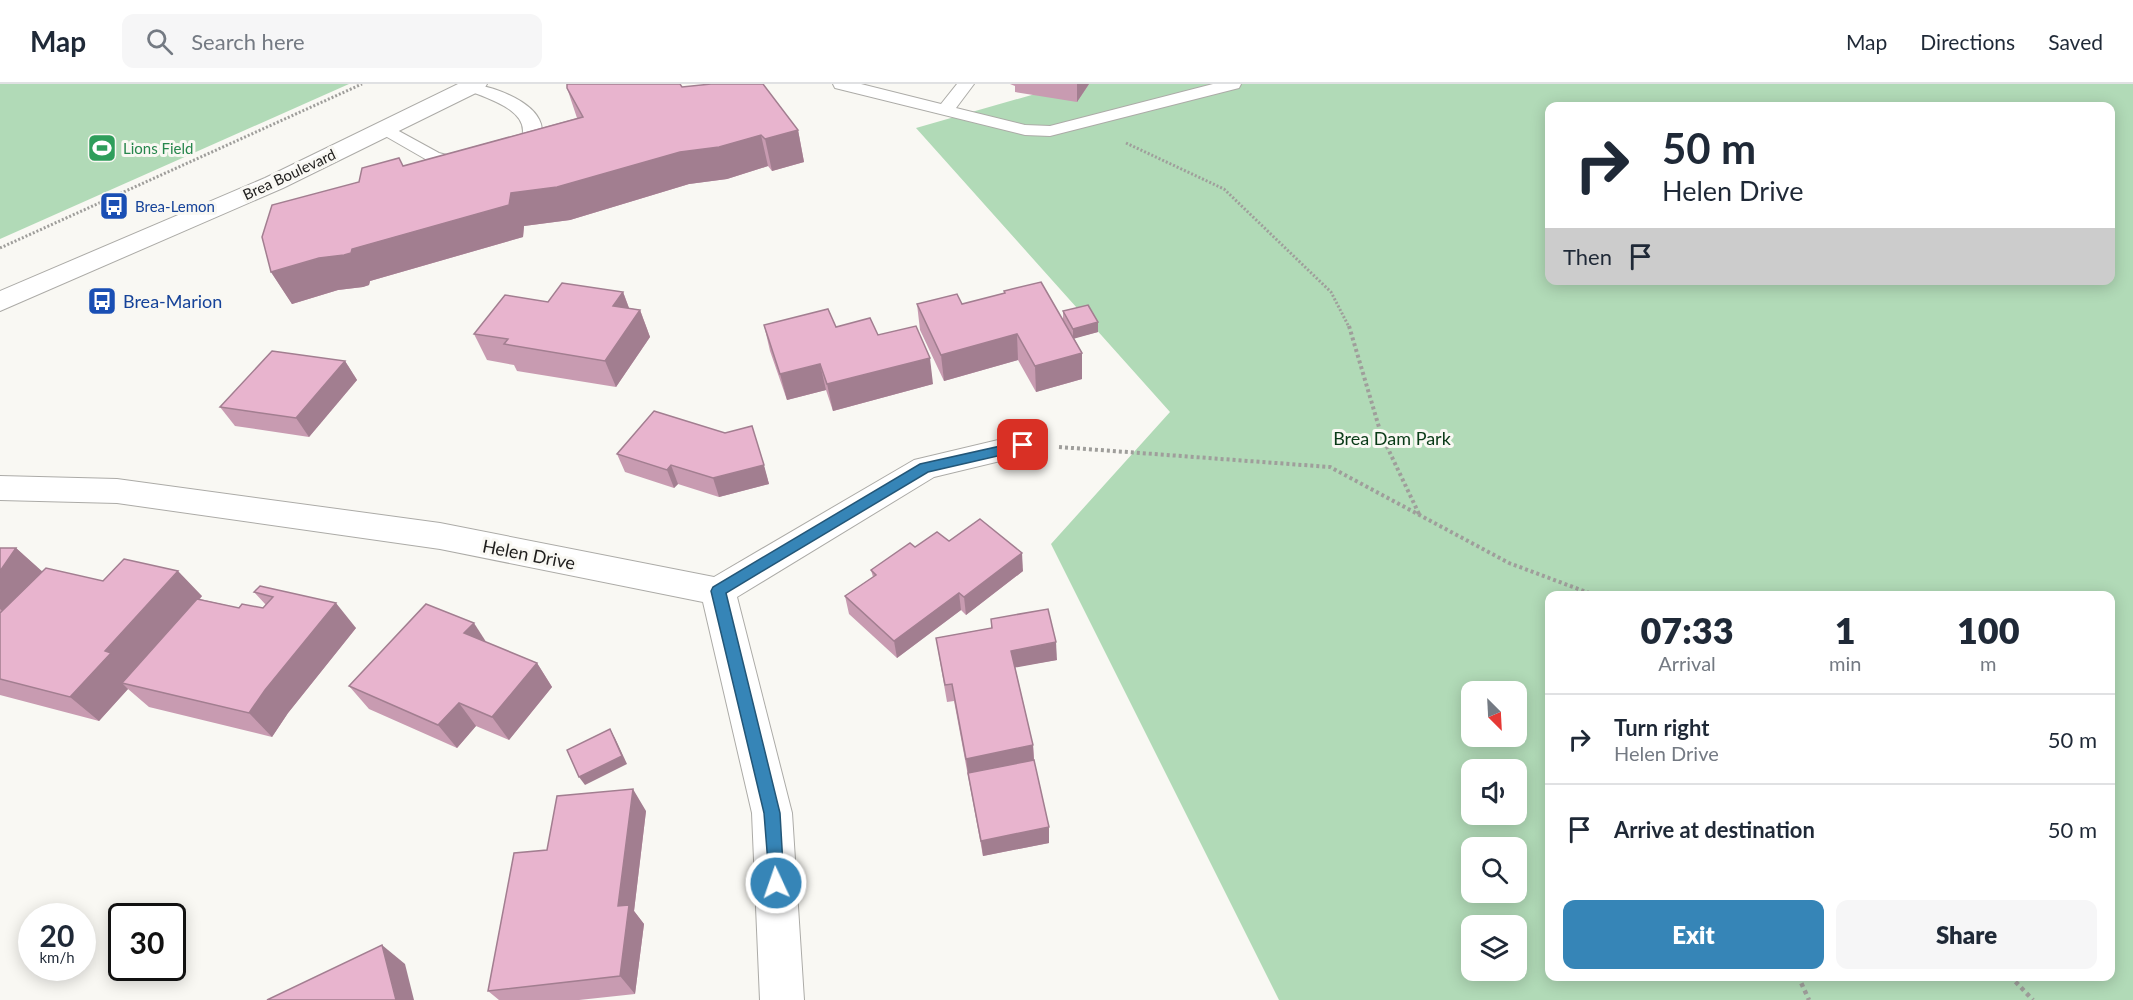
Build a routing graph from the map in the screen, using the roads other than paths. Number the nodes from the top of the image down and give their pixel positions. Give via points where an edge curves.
1 (841, 84) edge
2 (966, 84) edge
3 (1233, 84) edge
4 (475, 85) edge
5 (944, 111) junction
6 (386, 129) junction
7 (0, 302) edge
8 (1023, 445) road end
9 (0, 488) edge
10 (718, 591) junction
11 (782, 1000) edge

1 - 5 lane
2 - 5 lane
3 - 5 lane via 1041,130 1025,130
4 - 6 street, Brea Boulevard
4 - 6 lane via 524,111 531,120 533,128 517,152 487,162 451,164
6 - 7 street, Brea Boulevard via 274,183
8 - 10 street via 925,468
9 - 10 street, Helen Drive via 117,491 440,536
10 - 11 street via 772,813

